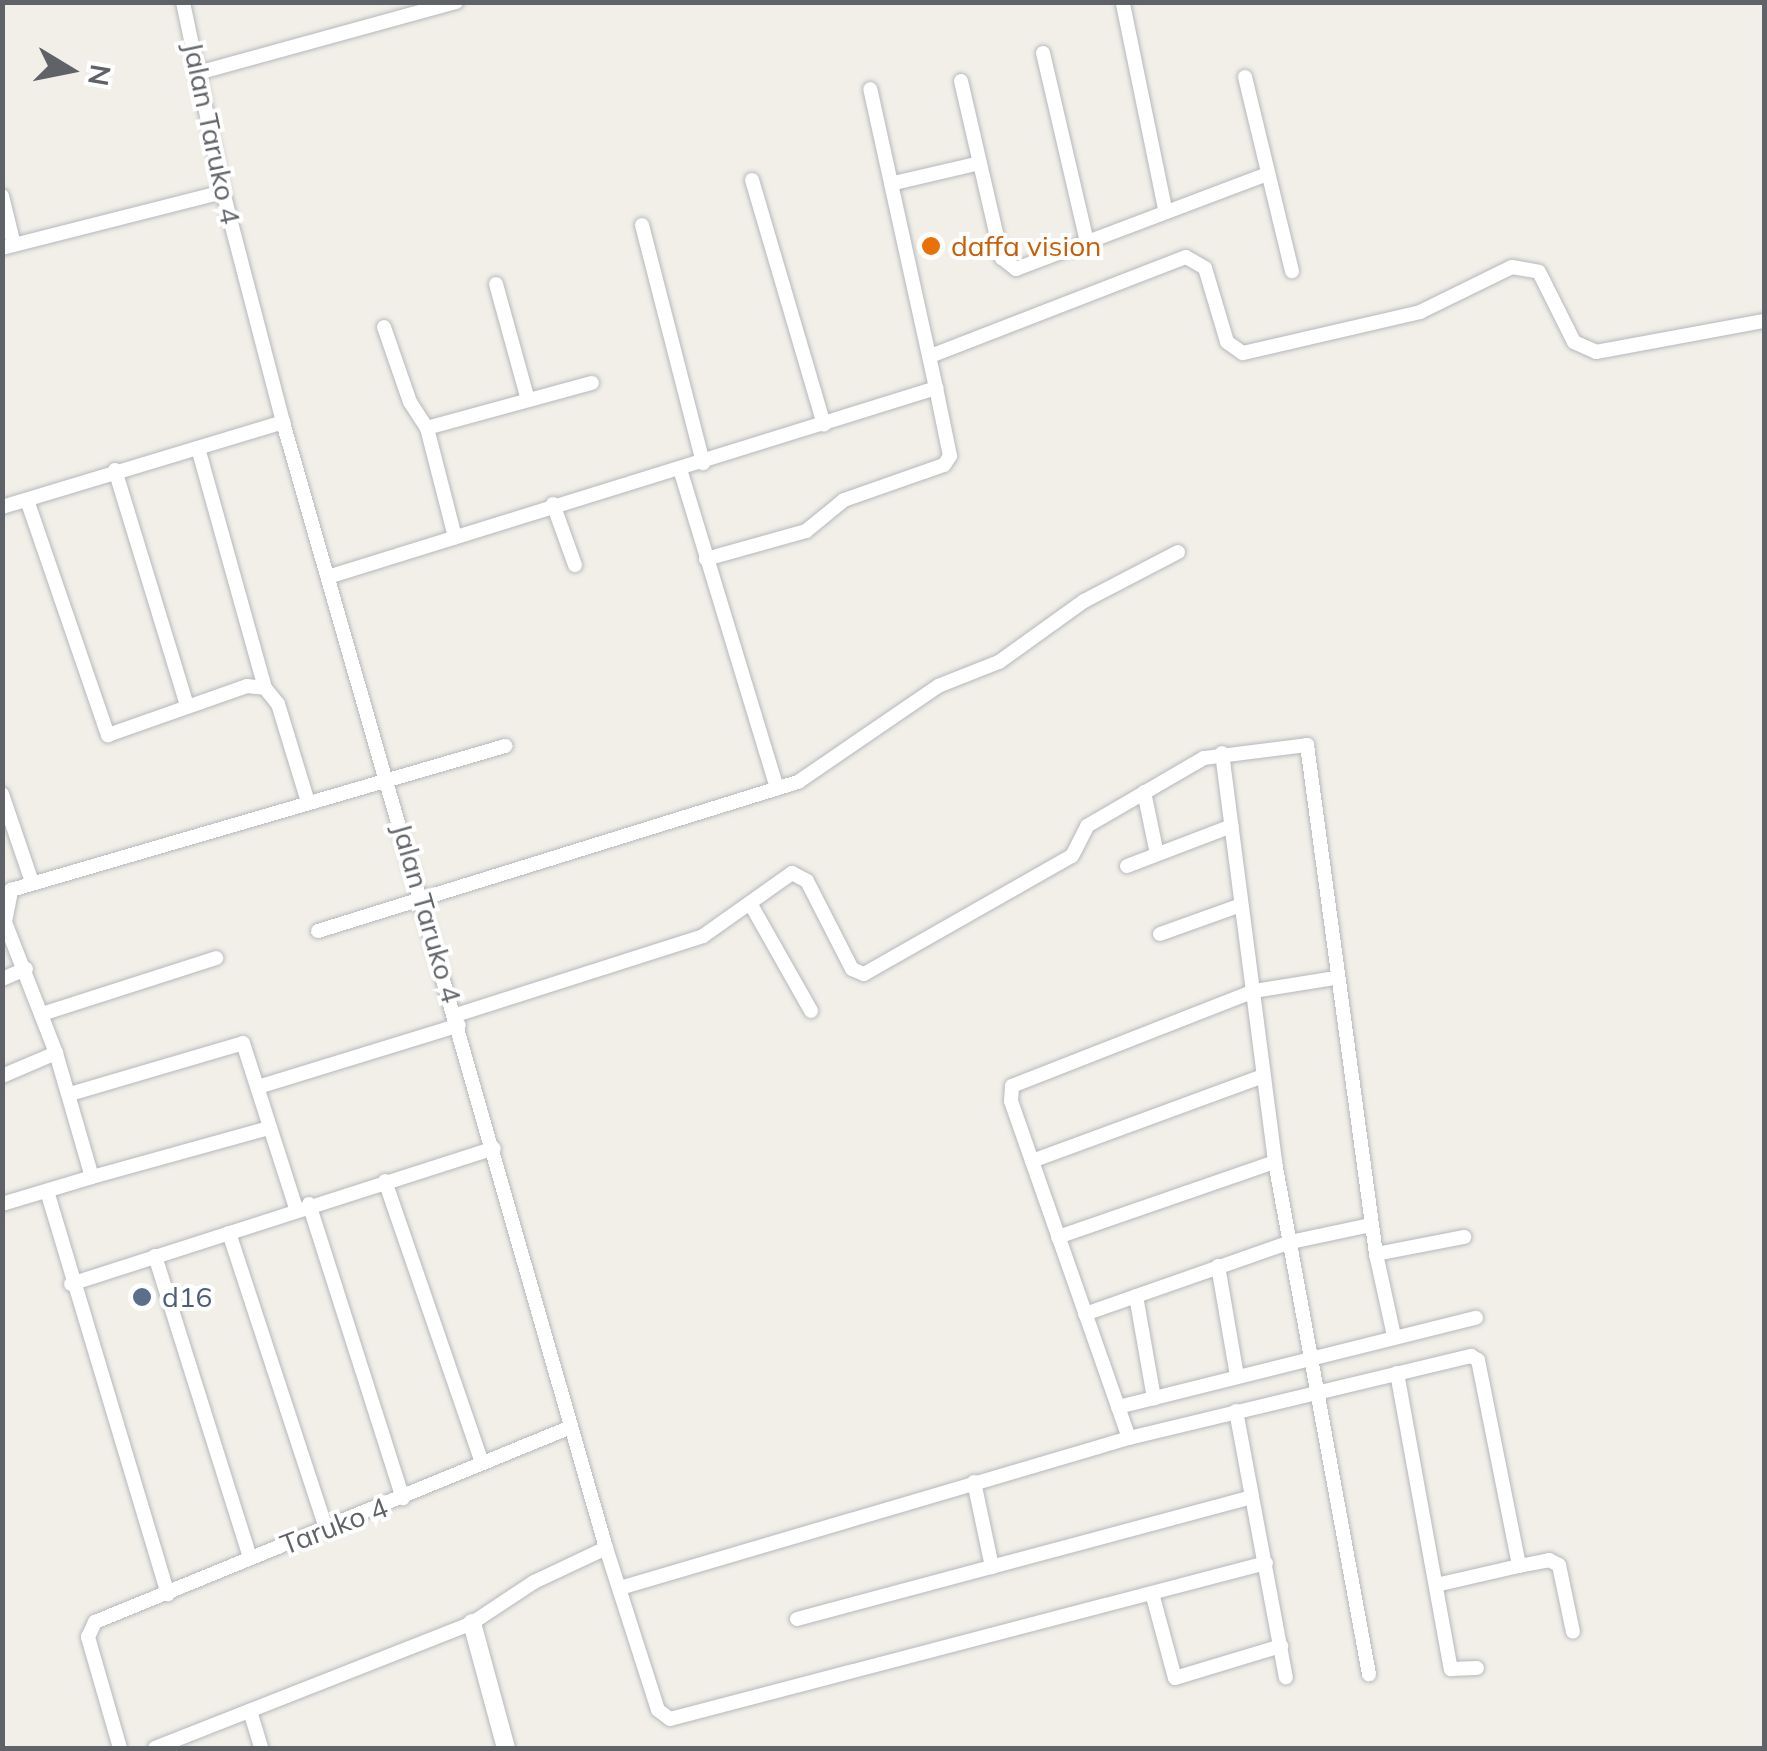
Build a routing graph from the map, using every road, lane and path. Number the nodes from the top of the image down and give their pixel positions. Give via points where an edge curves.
1 (183, 2) edge
2 (456, 2) edge
3 (1123, 4) edge
4 (404, 9) edge
5 (1043, 52) dead end
6 (198, 72) junction
7 (1245, 77) dead end
8 (961, 81) dead end
9 (870, 89) dead end
10 (980, 163) junction
11 (1267, 174) junction
12 (752, 180) dead end
13 (894, 184) junction
14 (223, 192) junction
15 (2, 196) edge
16 (1165, 208) junction
17 (642, 225) dead end
18 (1086, 238) junction
19 (8, 246) edge
20 (1292, 271) dead end
21 (496, 284) dead end
22 (1764, 321) edge
23 (384, 328) dead end
24 (933, 355) junction
25 (592, 382) dead end
26 (936, 388) junction
27 (528, 400) junction
28 (284, 422) junction
29 (824, 425) junction
30 (427, 428) junction
31 (198, 448) junction
32 (703, 463) junction
33 (680, 469) junction
34 (115, 470) junction
35 (27, 500) junction
36 (553, 504) junction
37 (2, 507) edge
38 (455, 537) junction
39 (1178, 552) dead end
40 (706, 559) junction
41 (576, 565) dead end
42 (331, 576) junction
43 (265, 688) junction
44 (187, 705) junction
45 (505, 746) dead end
46 (1222, 753) junction
47 (387, 780) junction
48 (777, 788) junction
49 (1144, 792) junction
50 (2, 794) edge
51 (308, 802) junction
52 (1232, 826) junction
53 (1157, 854) junction
54 (1127, 866) dead end
55 (32, 882) junction
56 (426, 902) junction
57 (750, 903) junction
58 (1241, 905) junction
59 (318, 931) dead end
60 (1160, 934) dead end
61 (216, 958) dead end
62 (26, 969) junction
63 (1335, 978) junction
64 (2, 979) edge
65 (1254, 991) junction
66 (811, 1011) dead end
67 (42, 1014) junction
68 (458, 1020) junction
69 (56, 1053) junction
70 (2, 1076) edge
71 (1263, 1076) junction
72 (258, 1087) junction
73 (70, 1094) junction
74 (269, 1128) junction
75 (494, 1148) junction
76 (1032, 1160) junction
77 (1275, 1162) junction
78 (92, 1177) junction
79 (385, 1181) junction
80 (47, 1191) junction
81 (2, 1204) edge
82 (303, 1206) junction
83 (1370, 1226) junction
84 (228, 1232) junction
85 (1058, 1237) junction
86 (1464, 1237) dead end
87 (1291, 1242) junction
88 (1376, 1254) junction
89 (155, 1256) junction
90 (1218, 1266) junction
91 (71, 1284) junction
92 (1136, 1296) junction
93 (1085, 1314) junction
94 (1476, 1318) dead end
95 (1394, 1336) junction
96 (1312, 1356) junction
97 (1397, 1373) junction
98 (1237, 1376) junction
99 (1318, 1392) junction
100 (1154, 1398) junction
101 (1118, 1407) junction
102 (1236, 1411) junction
103 (571, 1427) junction
104 (1128, 1438) junction
105 (482, 1463) junction
106 (974, 1482) junction
107 (1252, 1497) junction
108 (403, 1498) junction
109 (326, 1528) junction
110 (606, 1548) junction
111 (250, 1558) junction
112 (1266, 1563) junction
113 (1519, 1566) junction
114 (992, 1567) junction
115 (1436, 1585) junction
116 (620, 1588) junction
117 (1152, 1593) junction
118 (168, 1594) junction
119 (797, 1619) dead end
120 (472, 1623) junction
121 (1573, 1632) dead end
122 (1281, 1646) junction
123 (1477, 1668) dead end
124 (1369, 1674) dead end
125 (1286, 1676) dead end
126 (250, 1711) junction
127 (120, 1748) edge
128 (154, 1748) edge
129 (261, 1748) edge
130 (506, 1748) edge

1 - 6 street, Jalan Taruko 4
2 - 4 street
3 - 16 street
4 - 6 street
5 - 18 street
6 - 14 street, Jalan Taruko 4
7 - 11 street
8 - 10 street
9 - 13 street
10 - 13 street
10 - 18 street via 1002,258 1010,266 1021,268
11 - 16 street
11 - 20 street
12 - 29 street
13 - 24 street
14 - 19 street
14 - 28 street, Jalan Taruko 4
15 - 19 street
16 - 18 street
17 - 32 street
21 - 27 street
22 - 24 street via 1596,352 1574,342 1539,272 1512,266 1420,312 1244,353 1227,342 1204,268 1186,257
23 - 30 street via 410,402
24 - 26 street
25 - 27 street
26 - 29 street
26 - 40 street via 950,456 944,465 844,500 806,530
27 - 30 street
28 - 31 street
28 - 42 street, Jalan Taruko 4
29 - 32 street
30 - 38 street
31 - 34 street
31 - 43 street
32 - 33 street
33 - 36 street
33 - 40 street
34 - 35 street
34 - 44 street
35 - 37 street
35 - 44 street via 108,735
36 - 38 street
36 - 41 street
38 - 42 street
39 - 48 street via 1084,601 999,662 938,686 829,765
40 - 48 street
42 - 47 street, Jalan Taruko 4
43 - 44 street via 247,686
43 - 51 street via 278,704
45 - 47 street
46 - 49 street
46 - 52 street
46 - 63 street via 1307,744
47 - 51 street
47 - 56 street, Jalan Taruko 4
48 - 56 street
49 - 53 street
49 - 57 street via 1087,826 1068,858 864,974 852,968 800,874 788,874
50 - 55 street
51 - 55 street
52 - 53 street
52 - 58 street
53 - 54 street
55 - 62 street via 10,890 4,902
56 - 59 street
56 - 68 street, Jalan Taruko 4
57 - 66 street
57 - 68 street via 704,936
58 - 60 street
58 - 65 street
61 - 67 street
62 - 64 street
62 - 67 street
63 - 65 street
63 - 83 street
65 - 71 street
65 - 76 street via 1018,1079 1011,1101
67 - 69 street
68 - 72 street
68 - 75 street, Jalan Taruko 4
69 - 70 street
69 - 73 street
71 - 76 street
71 - 77 street
72 - 73 street via 243,1043
72 - 74 street
73 - 78 street
74 - 78 street
74 - 82 street
75 - 79 street
75 - 103 street, Jalan Taruko 4
76 - 85 street
77 - 85 street
77 - 87 street
78 - 80 street
79 - 82 street
79 - 105 street
80 - 81 street
80 - 91 street
82 - 84 street
82 - 108 street
83 - 87 street
83 - 88 street
84 - 89 street
84 - 109 street
85 - 93 street
86 - 88 street
87 - 90 street
87 - 96 street
88 - 95 street
89 - 91 street
89 - 111 street
90 - 92 street
90 - 98 street
91 - 118 street
92 - 93 street
92 - 100 street
93 - 101 street
94 - 95 street
95 - 96 street
96 - 98 street
96 - 99 street
97 - 99 street
97 - 113 street via 1478,1360
97 - 115 street
98 - 100 street
99 - 102 street
99 - 124 street
100 - 101 street
101 - 104 street
102 - 104 street
102 - 107 street
103 - 105 street, Taruko 4
103 - 110 street, Jalan Taruko 4
104 - 106 street
105 - 108 street, Taruko 4
106 - 114 street
106 - 116 street
107 - 112 street
107 - 114 street
108 - 109 street, Taruko 4
109 - 111 street, Taruko 4
110 - 116 street, Jalan Taruko 4
110 - 120 street via 534,1582
111 - 118 street, Taruko 4
112 - 117 street, Jalan Taruko 4
112 - 122 street
113 - 115 street
113 - 121 street via 1550,1560 1559,1565
114 - 119 street
115 - 123 street via 1451,1669
116 - 117 street, Jalan Taruko 4 via 658,1710 674,1720
117 - 122 street via 1176,1678
118 - 127 street, Taruko 4 via 95,1622 88,1637
120 - 126 street
120 - 130 street
122 - 125 street
126 - 128 street
126 - 129 street

